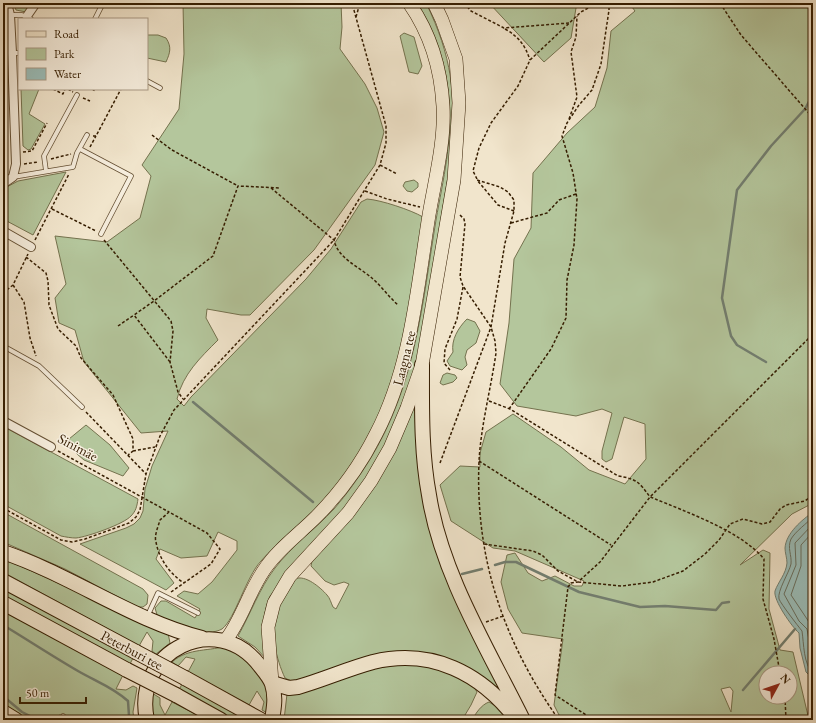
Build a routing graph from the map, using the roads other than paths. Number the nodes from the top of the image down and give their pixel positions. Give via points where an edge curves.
1 (7, 3) edge
2 (36, 3) edge
3 (103, 3) edge
4 (409, 3) edge
5 (434, 3) edge
6 (10, 15) junction
7 (29, 18) edge
8 (96, 18) edge
9 (16, 53) edge
10 (148, 82) edge
11 (160, 88) dead end
12 (77, 95) dead end
13 (87, 135) road end
14 (80, 149) junction
15 (46, 171) junction
16 (14, 177) junction
17 (3, 184) edge
18 (3, 231) edge
19 (101, 236) road end
20 (31, 247) road end
21 (3, 346) edge
22 (422, 365) junction
23 (82, 407) road end
24 (3, 421) edge
25 (51, 448) road end
26 (5, 552) edge
27 (3, 581) edge
28 (3, 603) edge
29 (198, 613) dead end
30 (146, 618) junction
31 (207, 639) junction
32 (225, 641) junction
33 (272, 683) junction
34 (3, 712) edge
35 (16, 720) edge
36 (147, 720) edge
37 (221, 720) edge
38 (261, 720) edge
39 (272, 720) edge
40 (517, 720) edge
41 (523, 720) edge

1 - 6 street
2 - 7 street
3 - 8 lane
4 - 32 main road, Laagna tee via 431,46 440,74 443,107 442,140 402,366 386,415 353,474 316,518 264,569 234,630
5 - 22 main road, Laagna tee via 456,59 459,103 454,180
6 - 7 lane
6 - 9 street
9 - 16 street
10 - 11 lane
12 - 15 lane via 44,156
13 - 14 lane
14 - 15 lane via 73,167
14 - 19 lane via 131,176
15 - 16 lane
16 - 17 street
18 - 20 street
21 - 23 lane via 39,366
22 - 33 main road, Laagna tee via 390,448 371,481 348,513 290,576 274,603 268,627
22 - 41 highway via 423,458 439,538 454,581
24 - 25 street, Sinimäe
26 - 30 highway via 69,579
27 - 38 highway, Peterburi tee, bridge
28 - 37 highway, Peterburi tee, bridge
29 - 30 lane via 158,593
30 - 31 highway via 178,632
31 - 32 highway
31 - 36 highway via 191,642 170,652 156,667 146,686 144,707
32 - 33 highway via 254,658
33 - 39 highway via 275,702
33 - 40 highway via 284,687 298,687 372,663 393,658 414,658 461,670 487,687
34 - 35 highway

